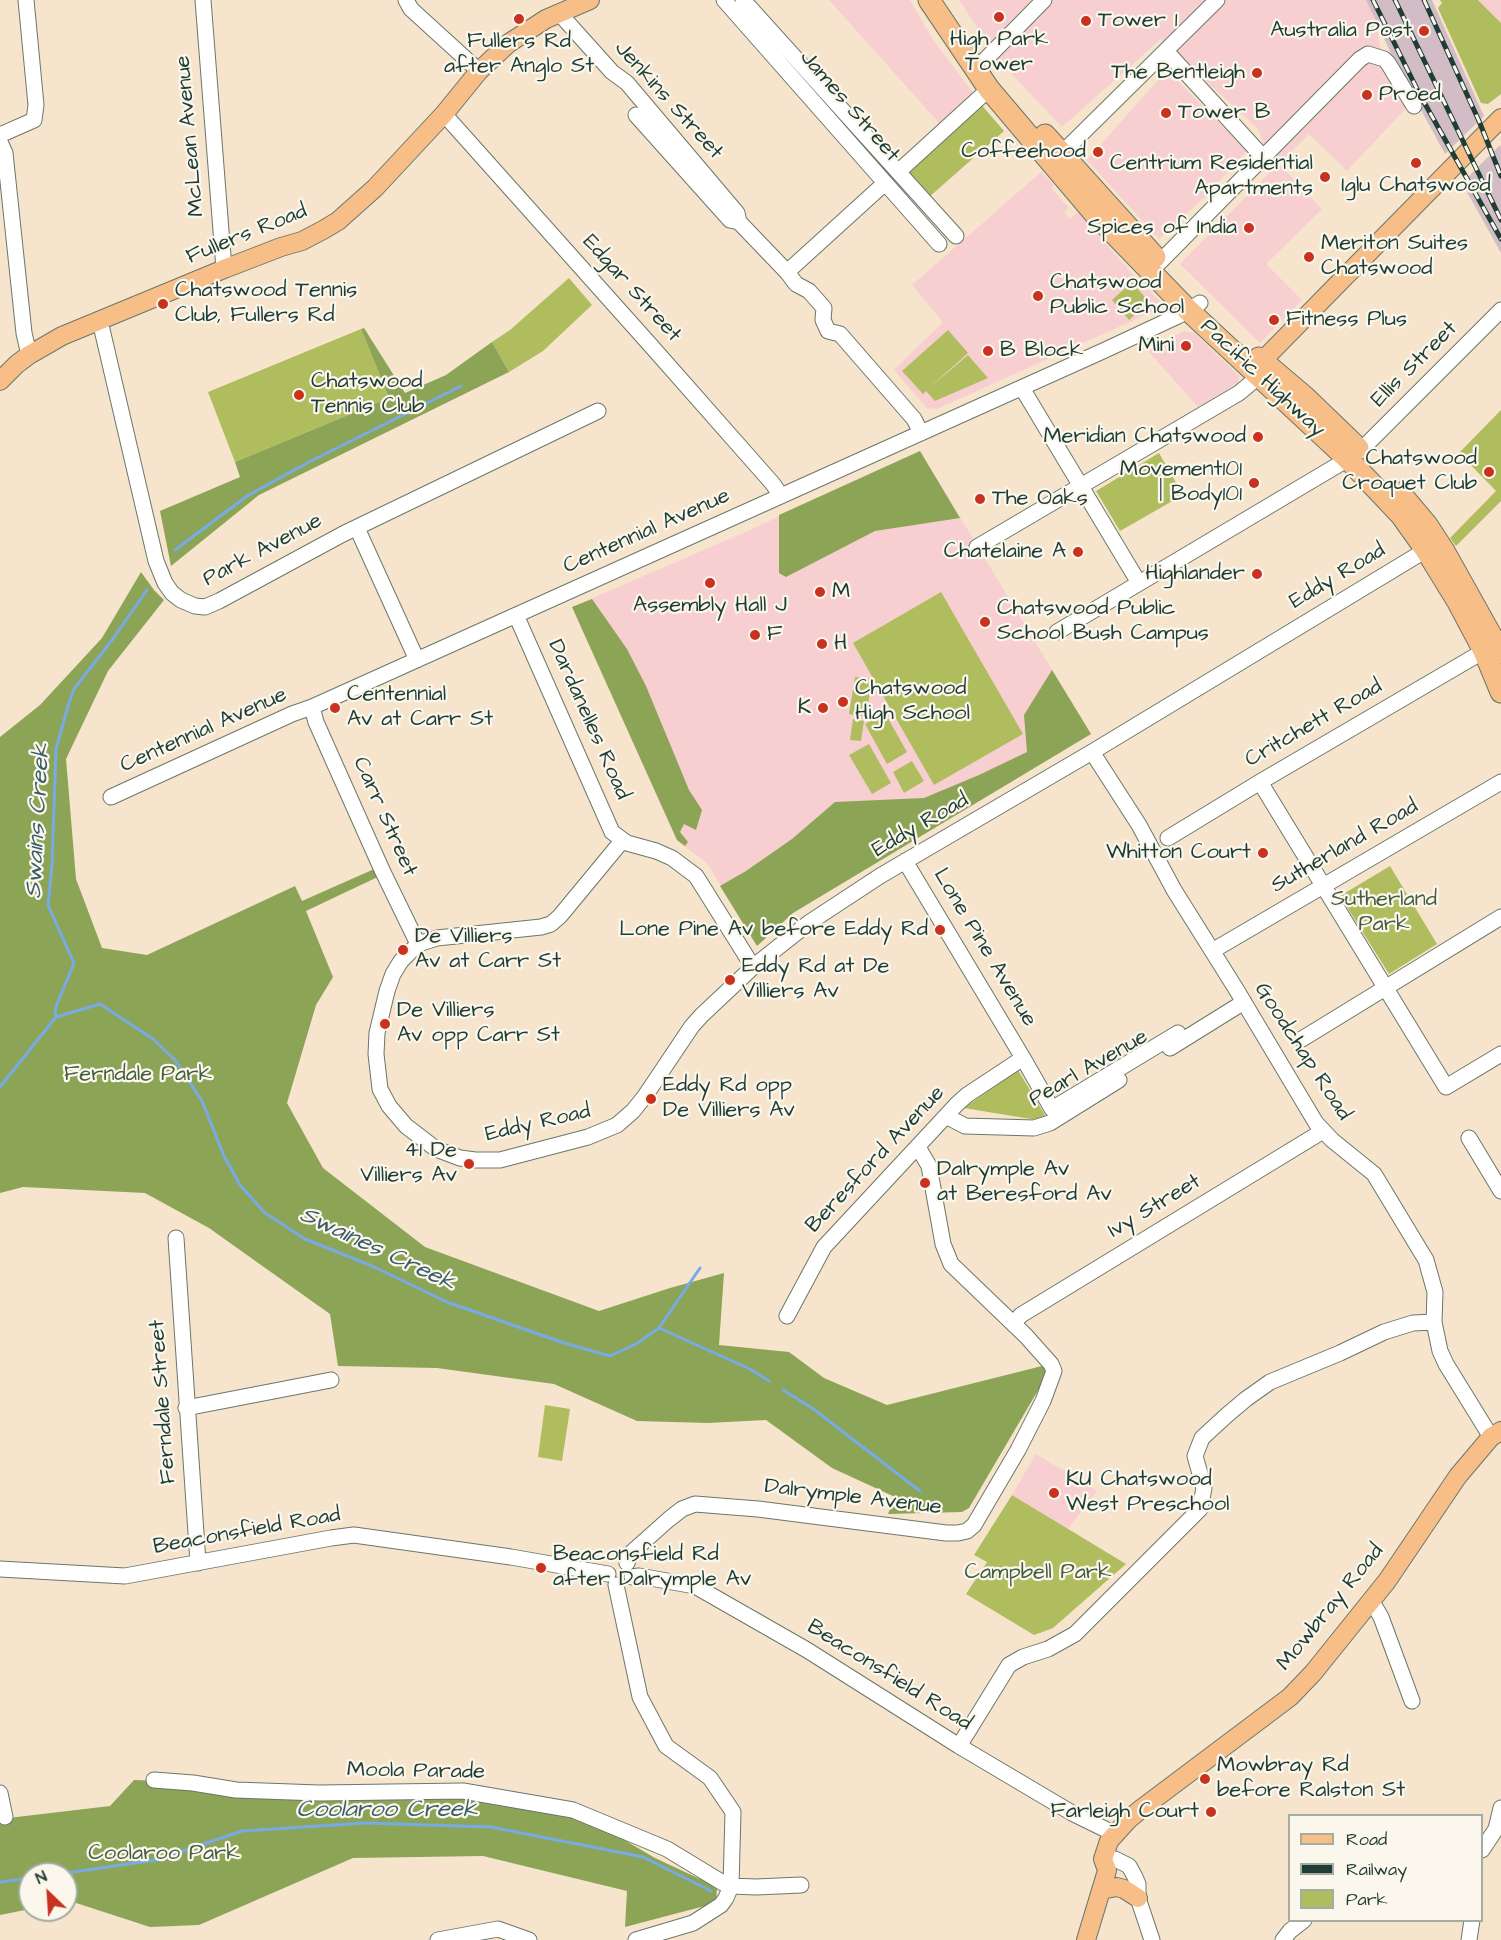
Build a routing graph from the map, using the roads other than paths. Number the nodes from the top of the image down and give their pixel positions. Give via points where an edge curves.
1 (26, 0) edge
2 (203, 0) edge
3 (406, 0) edge
4 (590, 0) edge
5 (724, 0) edge
6 (743, 0) edge
7 (929, 0) edge
8 (945, 0) edge
9 (1044, 0) edge
10 (1216, 0) edge
11 (559, 13) junction
12 (1166, 51) junction
13 (979, 65) junction
14 (479, 71) junction
15 (989, 89) junction
16 (1414, 106) dead end
17 (444, 114) junction
18 (636, 115) dead end
19 (1501, 118) edge
20 (0, 135) edge
21 (0, 142) edge
22 (1263, 157) junction
23 (1057, 158) junction
24 (898, 171) junction
25 (885, 183) junction
26 (739, 222) junction
27 (956, 236) dead end
28 (939, 244) dead end
29 (1155, 267) junction
30 (225, 269) junction
31 (787, 272) junction
32 (1194, 307) junction
33 (1501, 310) edge
34 (100, 321) junction
35 (29, 355) junction
36 (1261, 368) junction
37 (0, 381) edge
38 (1022, 388) junction
39 (598, 411) dead end
40 (921, 433) junction
41 (1354, 455) junction
42 (1081, 486) junction
43 (781, 496) junction
44 (357, 528) junction
45 (977, 548) dead end
46 (1426, 550) junction
47 (1139, 584) junction
48 (516, 615) junction
49 (1057, 632) dead end
50 (1492, 652) edge
51 (417, 660) junction
52 (1501, 692) edge
53 (312, 708) junction
54 (1092, 752) junction
55 (1260, 782) junction
56 (1501, 782) edge
57 (111, 797) dead end
58 (1168, 838) dead end
59 (622, 841) junction
60 (905, 861) junction
61 (1322, 886) junction
62 (1501, 917) edge
63 (418, 944) junction
64 (1212, 951) junction
65 (753, 967) junction
66 (1385, 988) junction
67 (1244, 1002) junction
68 (1178, 1033) dead end
69 (1302, 1040) dead end
70 (1501, 1054) edge
71 (1023, 1058) junction
72 (946, 1116) junction
73 (1323, 1131) junction
74 (1469, 1138) dead end
75 (918, 1147) junction
76 (1501, 1191) edge
77 (176, 1238) dead end
78 (786, 1316) dead end
79 (1434, 1322) junction
80 (1013, 1324) junction
81 (331, 1380) dead end
82 (186, 1408) junction
83 (1496, 1434) edge
84 (198, 1563) junction
85 (0, 1569) edge
86 (629, 1570) junction
87 (612, 1579) junction
88 (1371, 1600) junction
89 (1412, 1701) dead end
90 (959, 1746) junction
91 (154, 1780) dead end
92 (0, 1793) edge
93 (1501, 1808) edge
94 (5, 1817) dead end
95 (1115, 1834) junction
96 (1483, 1848) edge
97 (1111, 1864) junction
98 (801, 1885) dead end
99 (731, 1886) junction
100 (1101, 1890) junction
101 (1137, 1898) junction
102 (1301, 1922) edge
103 (1472, 1922) edge
104 (438, 1940) edge
105 (529, 1940) edge
106 (636, 1940) edge
107 (1086, 1940) edge
108 (1152, 1940) edge
109 (1283, 1940) edge
110 (1469, 1940) edge

1 - 20 street via 34,120
2 - 30 street, McLean Avenue
3 - 14 street
4 - 11 main road, Fullers Road
5 - 25 street, James Street
6 - 24 street, James Street
7 - 13 highway, Pacific Highway
8 - 13 highway, Pacific Highway
9 - 13 street
10 - 12 street
11 - 14 main road, Fullers Road via 520,34
11 - 26 street, Jenkins Street via 612,72 627,83 737,213
12 - 22 street
12 - 23 street
13 - 15 highway, Pacific Highway
13 - 23 highway, Pacific Highway
14 - 17 main road, Fullers Road
15 - 23 highway, Pacific Highway
15 - 24 street
16 - 22 street via 1384,58 1368,54
17 - 30 main road, Fullers Road via 375,188 338,221 303,241
17 - 43 street, Edgar Street
18 - 26 street, Jenkins Street via 730,220
19 - 36 main road via 1270,353
21 - 35 street via 5,153
22 - 29 street
23 - 29 highway, Pacific Highway
24 - 27 street, James Street
25 - 28 street, James Street
25 - 31 street
26 - 31 street, Jenkins Street
29 - 32 highway, Pacific Highway
30 - 34 main road, Fullers Road
31 - 40 street, Jenkins Street via 824,308 823,320 828,331 840,334 914,419
32 - 36 highway, Pacific Highway
32 - 38 street, Centennial Avenue
33 - 41 street, Ellis Street
34 - 35 main road, Fullers Road
34 - 44 street, Park Avenue via 156,561 175,596 195,606 209,606
35 - 37 main road, Fullers Road
36 - 41 highway, Pacific Highway via 1305,397
36 - 42 street via 1251,384 1239,393
38 - 40 street, Centennial Avenue
38 - 42 street
39 - 44 street, Park Avenue
40 - 43 street, Centennial Avenue
41 - 46 highway, Pacific Highway
41 - 47 street, Ellis Street
41 - 50 highway, Pacific Highway via 1427,525 1464,586
42 - 45 street
42 - 47 street
43 - 48 street, Centennial Avenue
44 - 51 street
46 - 50 highway, Pacific Highway
46 - 54 street, Eddy Road
47 - 49 street, Ellis Street
48 - 51 street, Centennial Avenue
48 - 59 street, Dardanelles Road via 612,832
50 - 52 highway, Pacific Highway
50 - 55 street, Critchett Road
51 - 53 street, Centennial Avenue
53 - 57 street, Centennial Avenue
53 - 63 street, Carr Street
54 - 60 street, Eddy Road
54 - 64 street, Goodchap Road
55 - 58 street, Critchett Road
55 - 61 street
56 - 61 street, Sutherland Road
59 - 63 street via 551,924 437,938
59 - 65 street via 672,858 696,876
60 - 65 street, Eddy Road via 810,922
60 - 71 street, Lone Pine Avenue
61 - 64 street, Sutherland Road
61 - 66 street
62 - 66 street
63 - 65 street, Eddy Road via 400,961 387,991 376,1044 380,1089 397,1115 426,1142 446,1153 475,1160 510,1158 617,1125 645,1096 692,1026
64 - 67 street, Goodchap Road
66 - 69 street
66 - 70 street via 1446,1087
67 - 72 street, Pearl Avenue via 1050,1123 1034,1128 965,1126
67 - 73 street, Goodchap Road
68 - 71 street, Pearl Avenue via 1052,1109
71 - 72 street, Beresford Avenue via 967,1095
72 - 75 street, Beresford Avenue
73 - 79 street, Goodchap Road via 1374,1174 1410,1233 1427,1263 1435,1292
73 - 80 street, Ivy Street via 1021,1315
74 - 76 street
75 - 78 street, Beresford Avenue via 824,1247
75 - 80 street, Dalrymple Avenue via 929,1166 943,1244 951,1264
77 - 82 street, Ferndale Street
79 - 83 street, Goodchap Road via 1446,1364
79 - 90 street via 1413,1323 1384,1332 1270,1382 1227,1415 1203,1438 1195,1456 1204,1488 1200,1509 1075,1634 1009,1665
80 - 86 street, Dalrymple Avenue via 1051,1364 1054,1376 1002,1480 971,1528 946,1533 695,1504 682,1509 631,1553
81 - 82 street
82 - 84 street, Ferndale Street
83 - 88 main road, Mowbray Road via 1458,1476
84 - 85 street, Beaconsfield Road via 125,1576
84 - 87 street, Beaconsfield Road via 354,1535 500,1556
86 - 87 street via 627,1583
86 - 87 street via 620,1562 613,1564
86 - 90 street, Beaconsfield Road via 639,1576 695,1586 807,1650
87 - 99 street via 640,1697 666,1746 710,1778 733,1812
88 - 89 street via 1382,1617
88 - 95 main road, Mowbray Road via 1290,1697 1142,1809
90 - 95 street, Beaconsfield Road via 1072,1814
91 - 99 street, Moola Parade via 236,1790 319,1793 463,1791 573,1810 668,1849
92 - 94 street
93 - 96 street via 1496,1829
95 - 97 main road, Mowbray Road via 1103,1859
97 - 100 main road, Mowbray Road
97 - 101 street via 1129,1866 1138,1884
98 - 99 street
99 - 106 street via 721,1905 693,1923
100 - 101 main road via 1117,1887
100 - 107 main road, Mowbray Road
101 - 108 street
102 - 109 street
103 - 110 street
104 - 105 street via 498,1929

